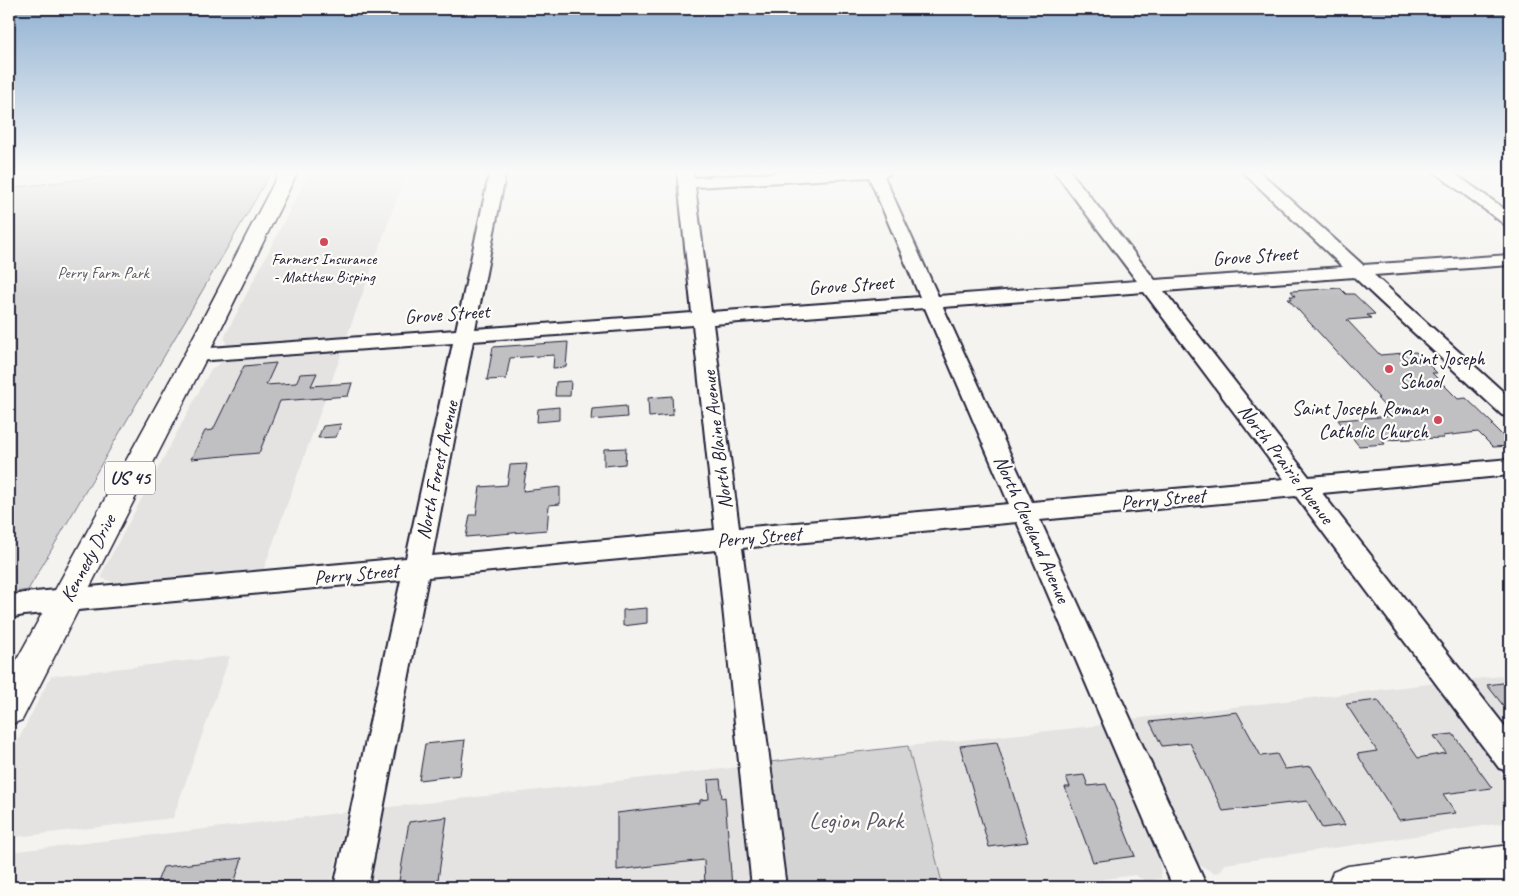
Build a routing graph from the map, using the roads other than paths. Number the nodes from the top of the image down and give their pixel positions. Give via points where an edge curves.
1 (268, 213) edge
2 (489, 213) edge
3 (689, 213) edge
4 (893, 213) edge
5 (1094, 213) edge
6 (1295, 213) edge
7 (1510, 260) edge
8 (1358, 271) junction
9 (1150, 286) junction
10 (932, 302) junction
11 (702, 318) junction
12 (464, 336) junction
13 (196, 355) junction
14 (1510, 410) edge
15 (1510, 467) edge
16 (1303, 486) junction
17 (1024, 512) junction
18 (728, 540) junction
19 (416, 569) junction
20 (64, 601) junction
21 (9, 607) edge
22 (9, 708) edge
23 (1510, 757) edge
24 (1510, 865) edge
25 (351, 887) edge
26 (769, 887) edge
27 (1190, 887) edge
28 (1348, 887) edge

1 - 13 main road, US 45
2 - 12 street, North Forest Avenue
3 - 11 street, North Blaine Avenue
4 - 10 street, North Cleveland Avenue
5 - 9 street, North Prairie Avenue
6 - 8 street
7 - 8 street, Grove Street
8 - 9 street, Grove Street
8 - 14 street
9 - 10 street, Grove Street
9 - 16 street, North Prairie Avenue
10 - 11 street, Grove Street
10 - 17 street, North Cleveland Avenue
11 - 12 street, Grove Street
11 - 18 street, North Blaine Avenue
12 - 13 street, Grove Street
12 - 19 street, North Forest Avenue
13 - 20 main road, Kennedy Drive / US 45
15 - 16 street, Perry Street
16 - 17 street, Perry Street
16 - 23 street, North Prairie Avenue
17 - 18 street, Perry Street
17 - 27 street, North Cleveland Avenue
18 - 19 street, Perry Street
18 - 26 street, North Blaine Avenue
19 - 20 street, Perry Street
19 - 25 street, North Forest Avenue
20 - 21 street, Perry Street
20 - 22 main road, Kennedy Drive / US 45
24 - 28 main road

